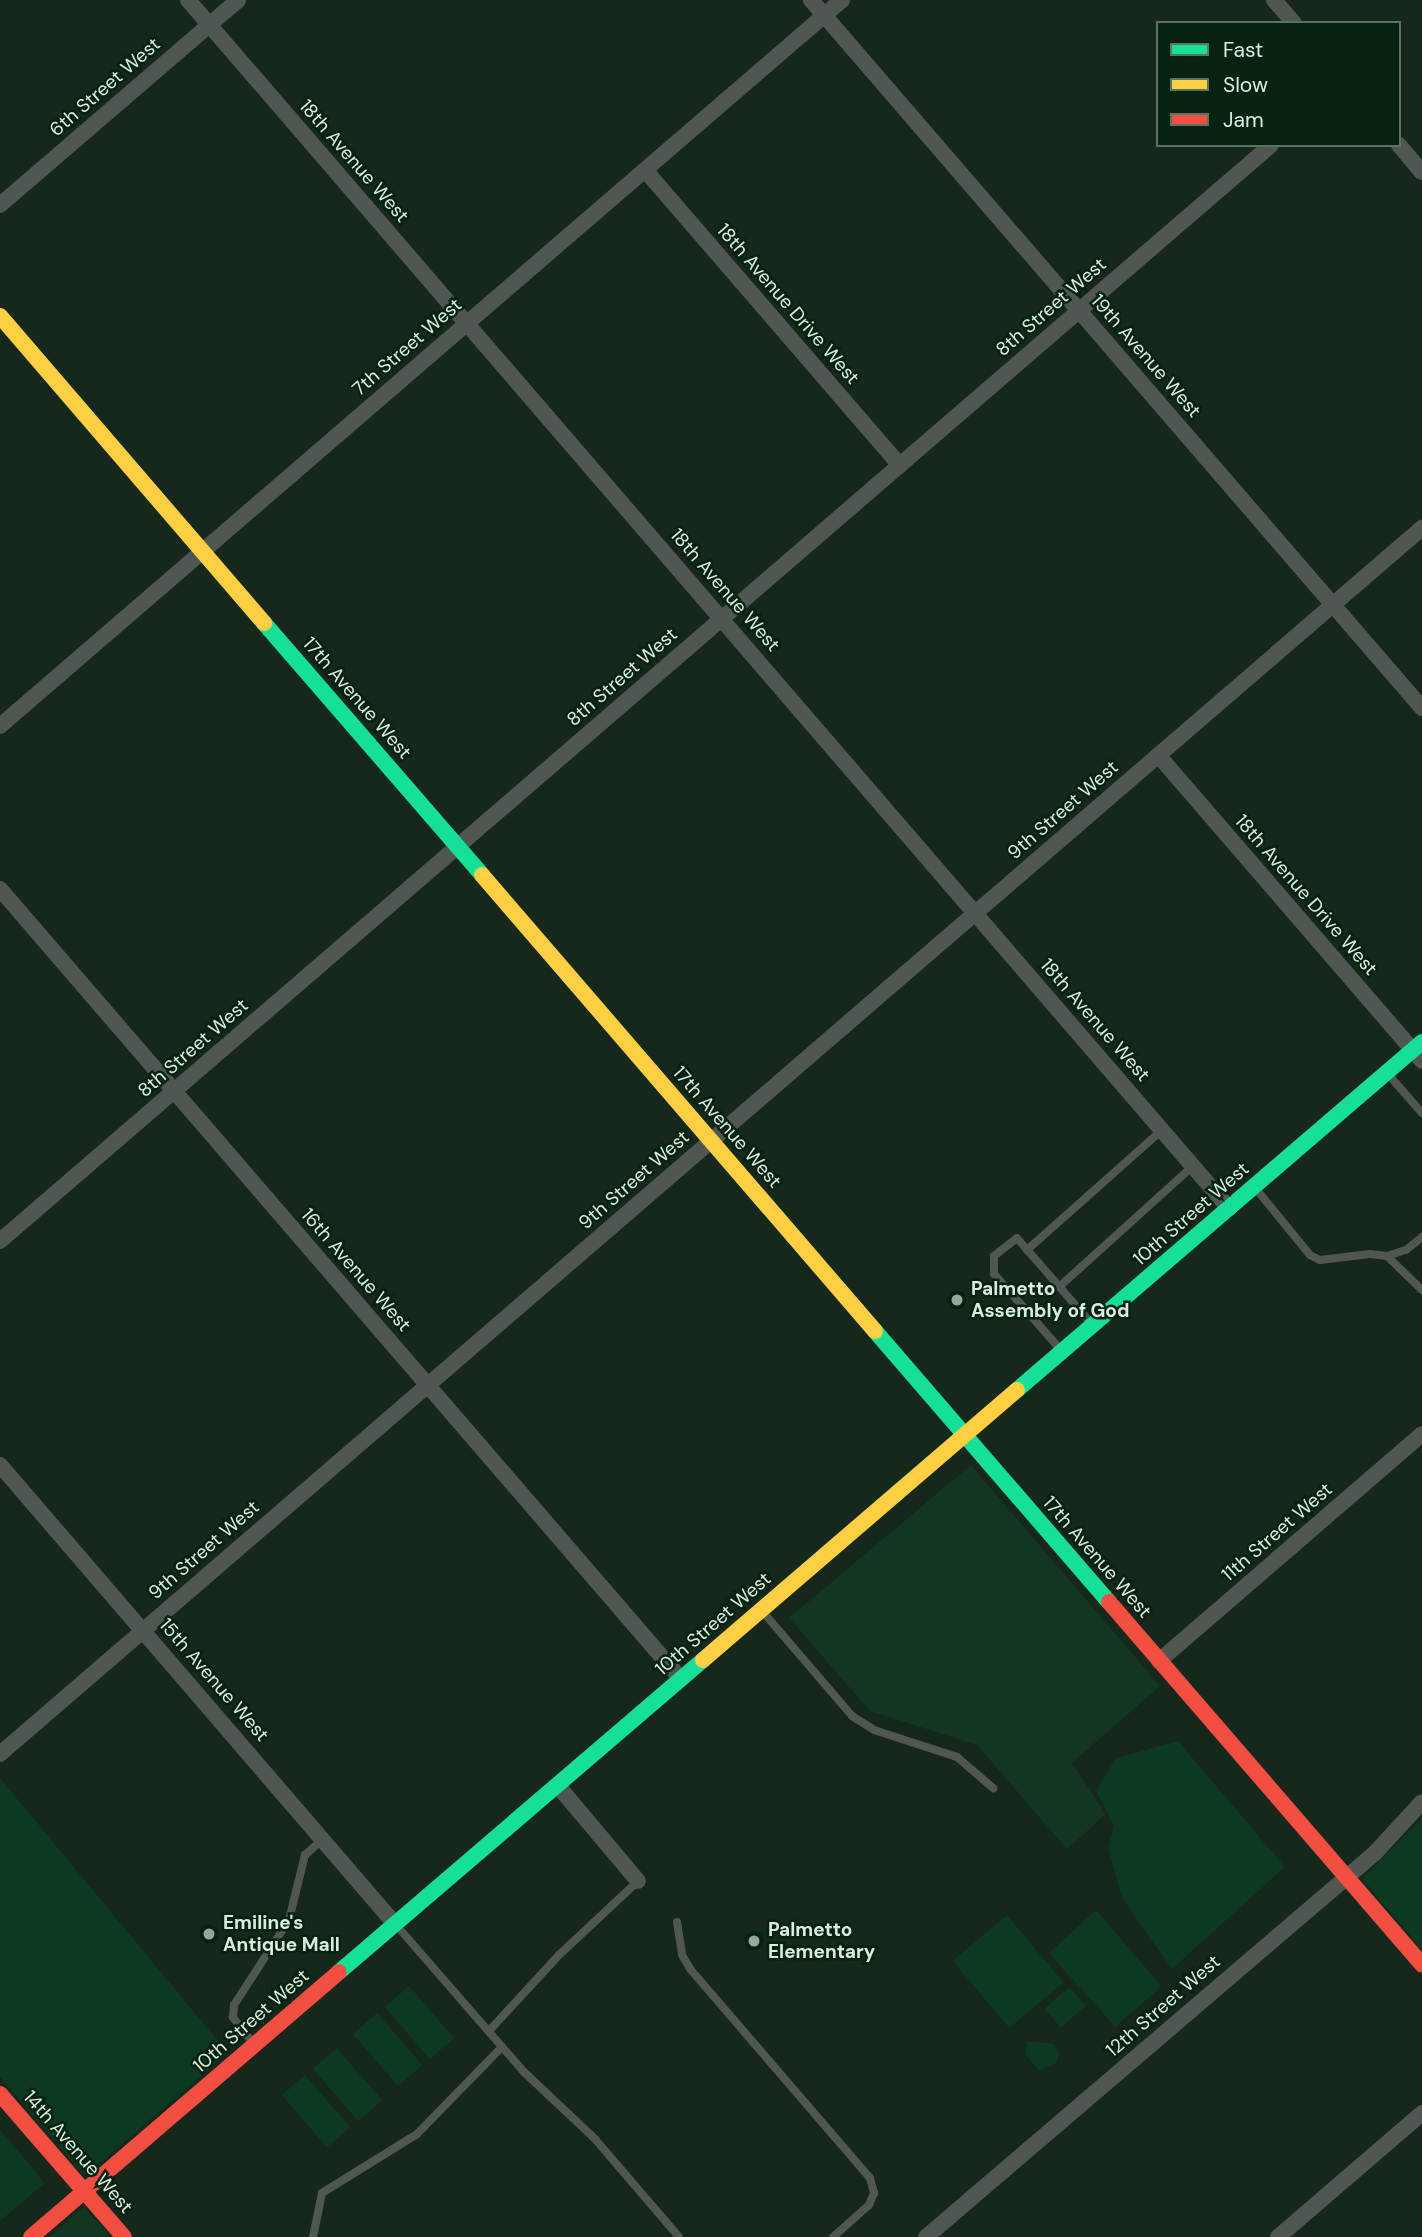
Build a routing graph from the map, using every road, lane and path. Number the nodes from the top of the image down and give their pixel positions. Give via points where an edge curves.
1 (188, 0) edge
2 (238, 0) edge
3 (811, 0) edge
4 (842, 0) edge
5 (1274, 0) edge
6 (824, 15) junction
7 (1292, 21) edge
8 (209, 25) junction
9 (1269, 147) edge
10 (1401, 147) edge
11 (645, 170) junction
12 (1422, 172) edge
13 (0, 205) edge
14 (1079, 311) junction
15 (0, 317) edge
16 (467, 323) junction
17 (900, 465) junction
18 (1422, 528) edge
19 (202, 551) junction
20 (1333, 605) junction
21 (722, 619) junction
22 (1422, 708) edge
23 (0, 726) edge
24 (1158, 755) junction
25 (457, 847) junction
26 (0, 889) edge
27 (975, 913) junction
28 (1419, 1051) edge
29 (1387, 1073) junction
30 (174, 1091) junction
31 (1422, 1113) edge
32 (1162, 1130) junction
33 (711, 1141) junction
34 (1193, 1167) junction
35 (1255, 1187) junction
36 (1229, 1208) junction
37 (1422, 1237) edge
38 (0, 1241) edge
39 (1027, 1250) junction
40 (1387, 1256) junction
41 (1059, 1287) junction
42 (1422, 1290) edge
43 (1093, 1326) junction
44 (1062, 1352) junction
45 (428, 1385) junction
46 (1422, 1434) edge
47 (965, 1436) junction
48 (0, 1465) edge
49 (761, 1610) junction
50 (143, 1630) junction
51 (1159, 1661) junction
52 (681, 1679) junction
53 (0, 1754) edge
54 (558, 1786) junction
55 (993, 1788) dead end
56 (1422, 1802) edge
57 (323, 1839) junction
58 (1347, 1877) junction
59 (638, 1881) joint
60 (677, 1922) dead end
61 (396, 1924) junction
62 (1422, 1965) edge
63 (489, 2032) junction
64 (255, 2045) junction
65 (502, 2047) junction
66 (0, 2094) edge
67 (1422, 2113) edge
68 (85, 2192) junction
69 (31, 2237) edge
70 (124, 2237) edge
71 (313, 2237) edge
72 (680, 2237) edge
73 (833, 2237) edge
74 (926, 2237) edge
75 (1278, 2237) edge

1 - 8 street, 18th Avenue West
2 - 8 street, 6th Street West
3 - 6 street, 19th Avenue West
4 - 6 street, 7th Street West
5 - 7 street
6 - 11 street, 7th Street West
6 - 14 street, 19th Avenue West
8 - 13 street, 6th Street West
8 - 16 street, 18th Avenue West
9 - 14 street, 8th Street West
10 - 12 street
11 - 16 street, 7th Street West
11 - 17 street, 18th Avenue Drive West
14 - 17 street, 8th Street West
14 - 20 street, 19th Avenue West
15 - 19 street, 17th Avenue West
16 - 19 street, 7th Street West
16 - 21 street, 18th Avenue West
17 - 21 street, 8th Street West
18 - 20 street, 9th Street West
19 - 23 street, 7th Street West
19 - 25 street, 17th Avenue West
20 - 22 street, 19th Avenue West
20 - 24 street, 9th Street West
21 - 25 street, 8th Street West
21 - 27 street, 18th Avenue West
24 - 27 street, 9th Street West
24 - 28 street, 18th Avenue Drive West
25 - 30 street, 8th Street West
25 - 33 street, 17th Avenue West
26 - 30 street, 16th Avenue West
27 - 32 street, 18th Avenue West
27 - 33 street, 9th Street West
28 - 29 street, 10th Street West
29 - 31 lane
29 - 35 street, 10th Street West
30 - 38 street, 8th Street West
30 - 45 street, 16th Avenue West
32 - 34 street, 18th Avenue West
32 - 39 lane
33 - 45 street, 9th Street West
33 - 47 street, 17th Avenue West
34 - 36 street, 18th Avenue West
34 - 41 lane
35 - 36 street, 10th Street West
35 - 40 lane via 1310,1255 1320,1261
36 - 43 street, 10th Street West
37 - 40 lane via 1406,1250
39 - 41 lane
39 - 44 lane via 1017,1238 994,1256 994,1274
40 - 42 lane
41 - 43 lane
43 - 44 street, 10th Street West
44 - 47 street, 10th Street West
45 - 50 street, 9th Street West
45 - 52 street, 16th Avenue West
46 - 51 street, 11th Street West
47 - 49 street, 10th Street West
47 - 51 street, 17th Avenue West
48 - 50 street, 15th Avenue West
49 - 52 street, 10th Street West
49 - 55 lane via 852,1716 874,1730 957,1756
50 - 53 street, 9th Street West
50 - 57 street, 15th Avenue West
51 - 58 street, 17th Avenue West
52 - 54 street, 10th Street West
54 - 59 street
54 - 61 street, 10th Street West
56 - 58 street, 12th Street West
57 - 61 street, 15th Avenue West
57 - 64 lane via 305,1854 289,1920 233,2005 233,2017
58 - 62 street, 17th Avenue West
58 - 74 street, 12th Street West
59 - 63 lane via 559,1955
60 - 73 lane via 682,1955 691,1970 870,2178 874,2193 869,2205
61 - 63 lane
61 - 64 street, 10th Street West
63 - 65 lane
64 - 68 street, 10th Street West
65 - 71 lane via 417,2134 321,2193
65 - 72 lane via 595,2138
66 - 68 street, 14th Avenue West
67 - 75 street
68 - 69 street, 10th Street West
68 - 70 street, 14th Avenue West

